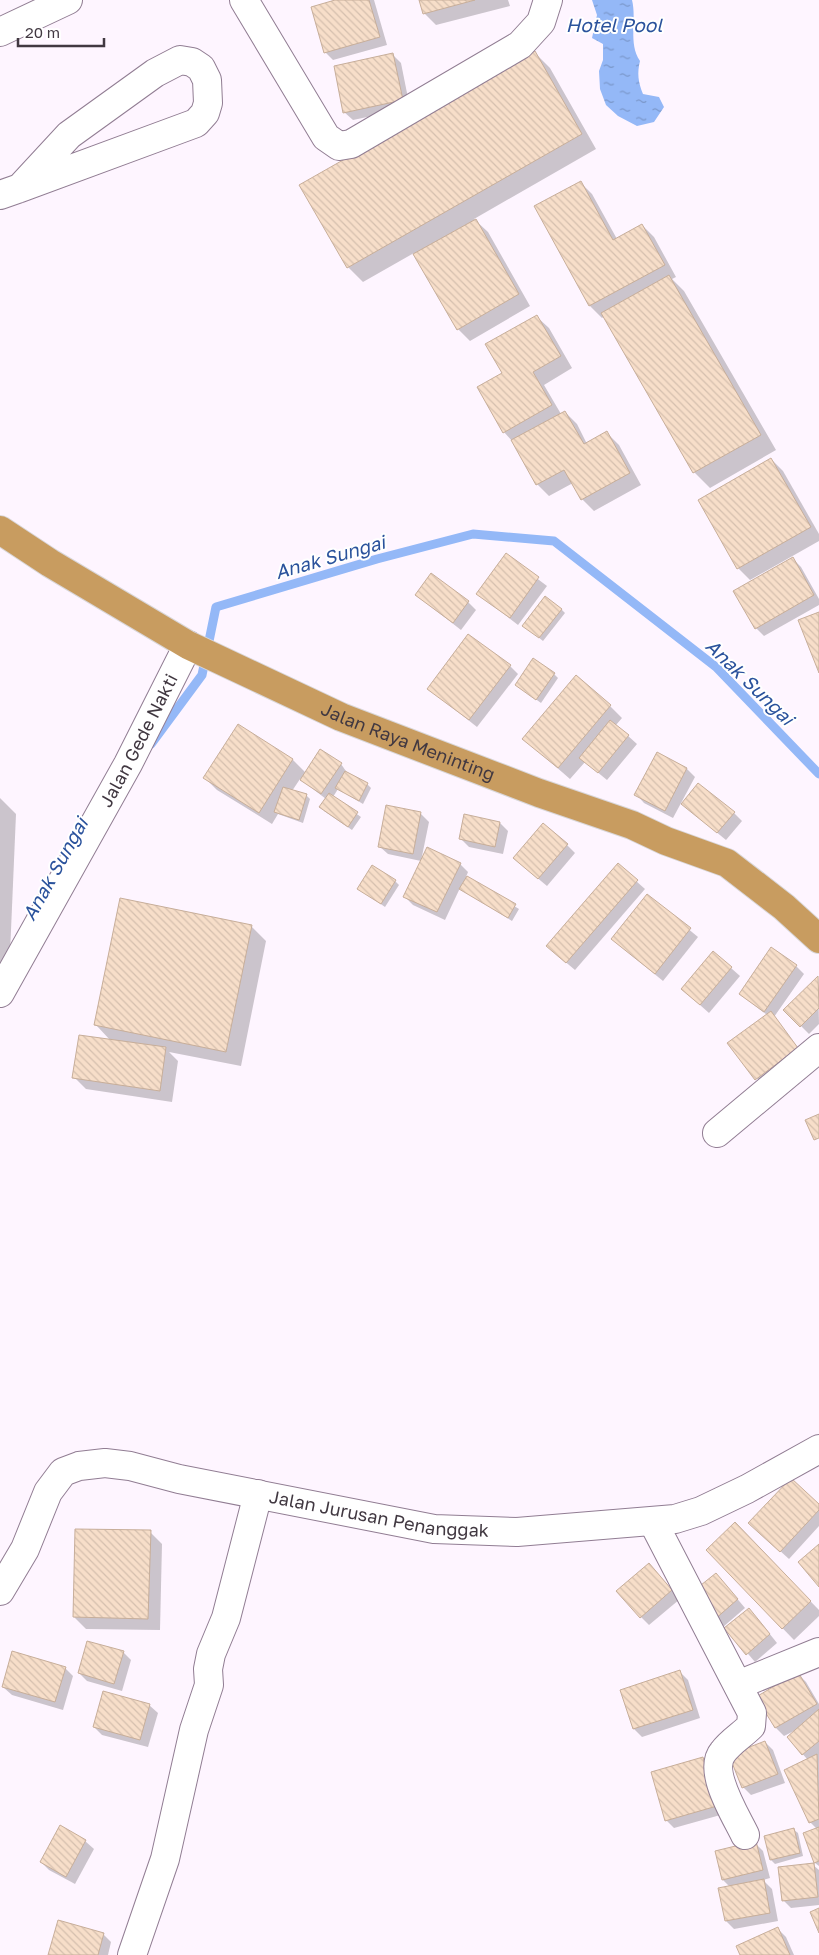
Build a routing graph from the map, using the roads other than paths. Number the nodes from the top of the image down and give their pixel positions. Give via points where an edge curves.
1 (68, 0) edge
2 (244, 0) edge
3 (548, 0) edge
4 (0, 32) edge
5 (10, 192) edge
6 (0, 530) edge
7 (193, 648) junction
8 (819, 939) edge
9 (0, 993) edge
10 (819, 1048) edge
11 (717, 1134) dead end
12 (819, 1449) edge
13 (258, 1494) junction
14 (653, 1522) junction
15 (0, 1591) edge
16 (819, 1652) edge
17 (738, 1685) junction
18 (745, 1834) dead end
19 (132, 1955) edge

1 - 4 street
2 - 3 street via 326,137 339,146 350,144 520,45 541,22
5 - 5 street via 196,122 205,113 208,103 207,80 200,68 192,62 180,60 155,73 69,135
6 - 7 highway, Jalan Raya Meninting
7 - 8 highway, Jalan Raya Meninting via 393,738 727,863
7 - 9 street, Jalan Gede Nakti
10 - 11 street
12 - 14 street, Jalan Jurusan Penanggak via 701,1511
13 - 14 street, Jalan Jurusan Penanggak via 434,1529 516,1532
13 - 15 street, Jalan Jurusan Penanggak via 130,1466 105,1463 73,1468 63,1472 48,1492 25,1549
13 - 19 street via 226,1618 211,1654 209,1685 194,1730 165,1859
14 - 17 street
16 - 17 street
17 - 18 street via 752,1713 751,1726 721,1754 717,1770

